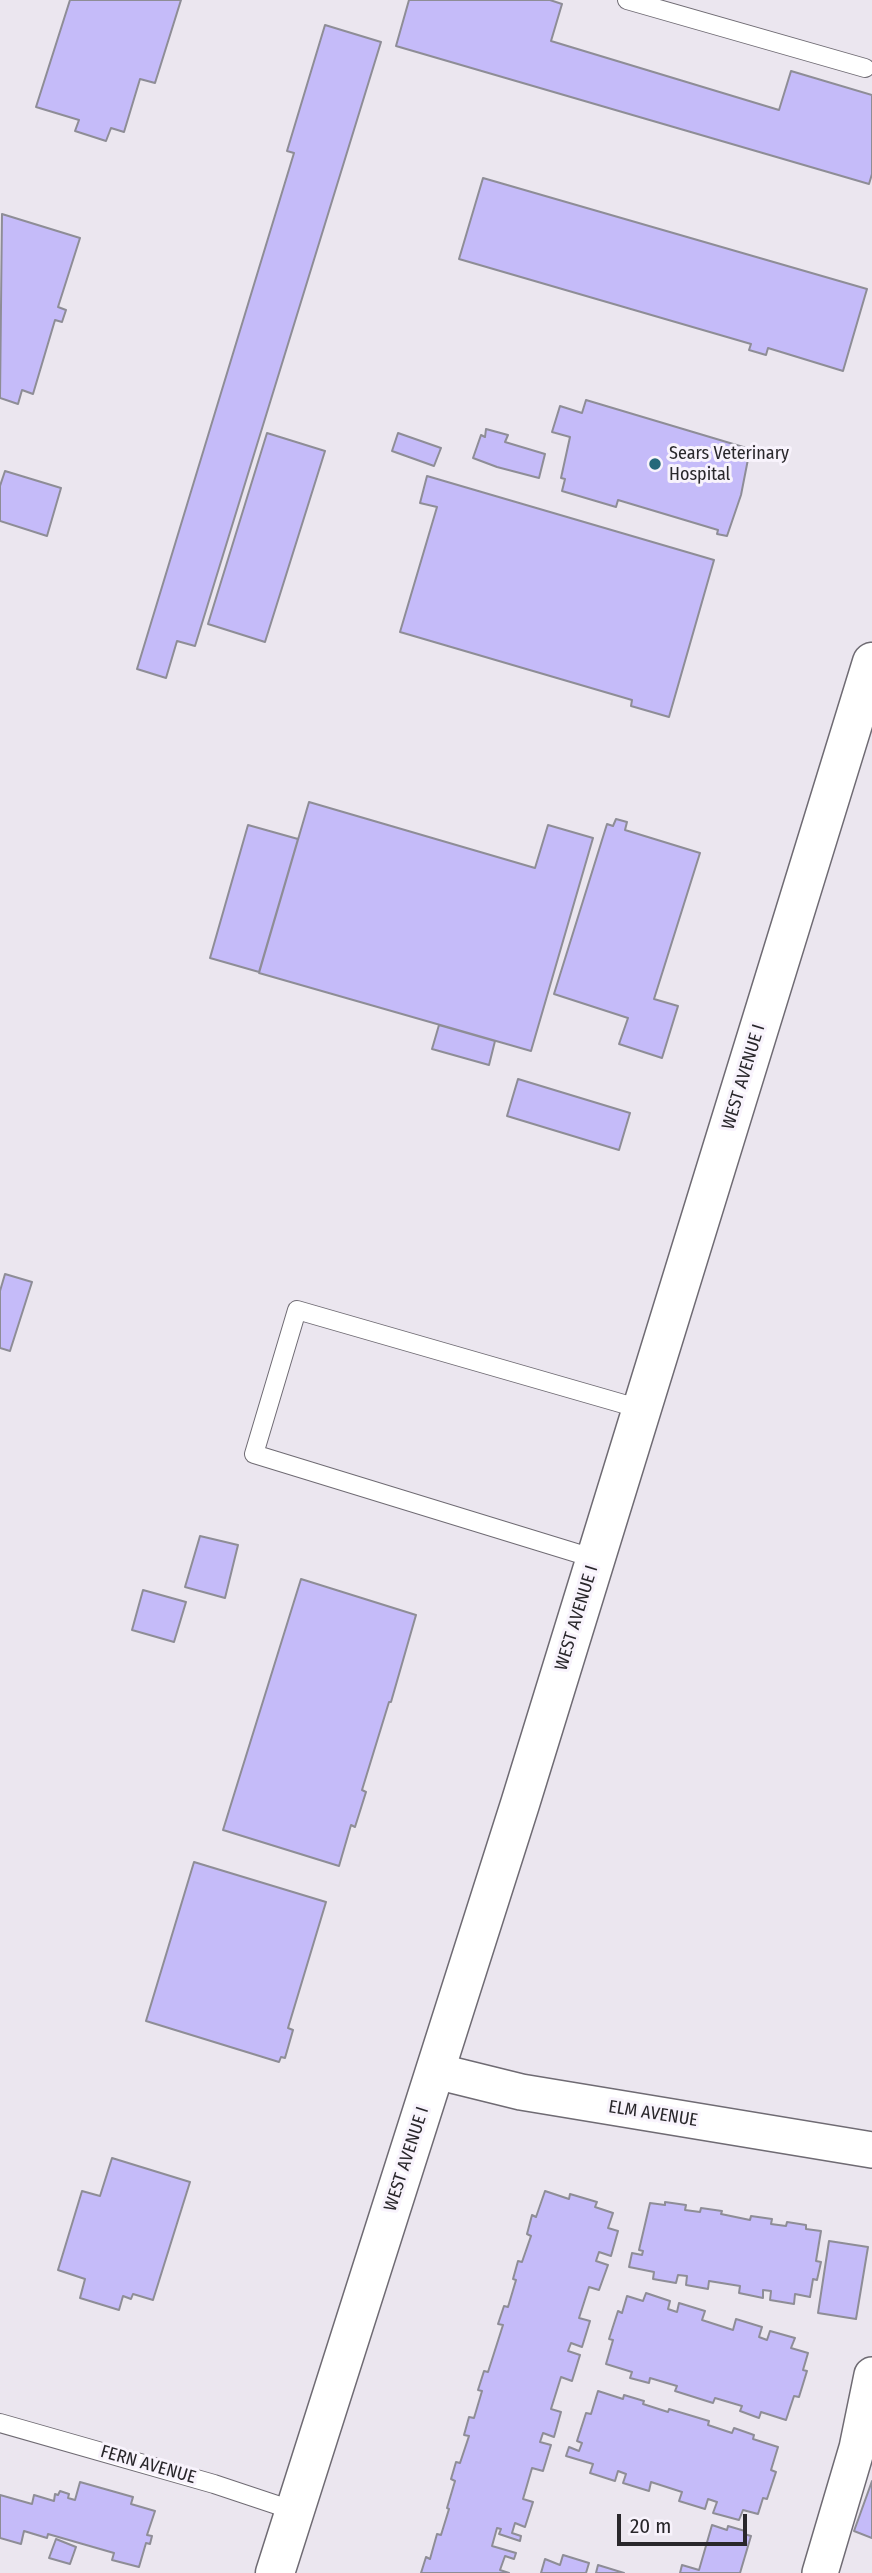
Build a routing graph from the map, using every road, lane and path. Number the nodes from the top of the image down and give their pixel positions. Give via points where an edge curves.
1 (626, 0) edge
2 (654, 4) edge
3 (865, 68) dead end
4 (872, 662) edge
5 (641, 1409) junction
6 (596, 1559) junction
7 (436, 2071) junction
8 (872, 2150) edge
9 (872, 2375) edge
10 (0, 2423) edge
11 (295, 2511) junction
12 (275, 2573) edge
13 (820, 2573) edge

1 - 2 lane
2 - 3 lane
4 - 5 main road, WEST AVENUE I
5 - 6 main road, WEST AVENUE I
5 - 6 lane via 297,1310 273,1388 254,1454
6 - 7 main road, WEST AVENUE I
7 - 8 street, ELM AVENUE via 521,2092
7 - 11 main road, WEST AVENUE I
9 - 13 street via 858,2448
10 - 11 lane, FERN AVENUE
11 - 12 main road, WEST AVENUE I

